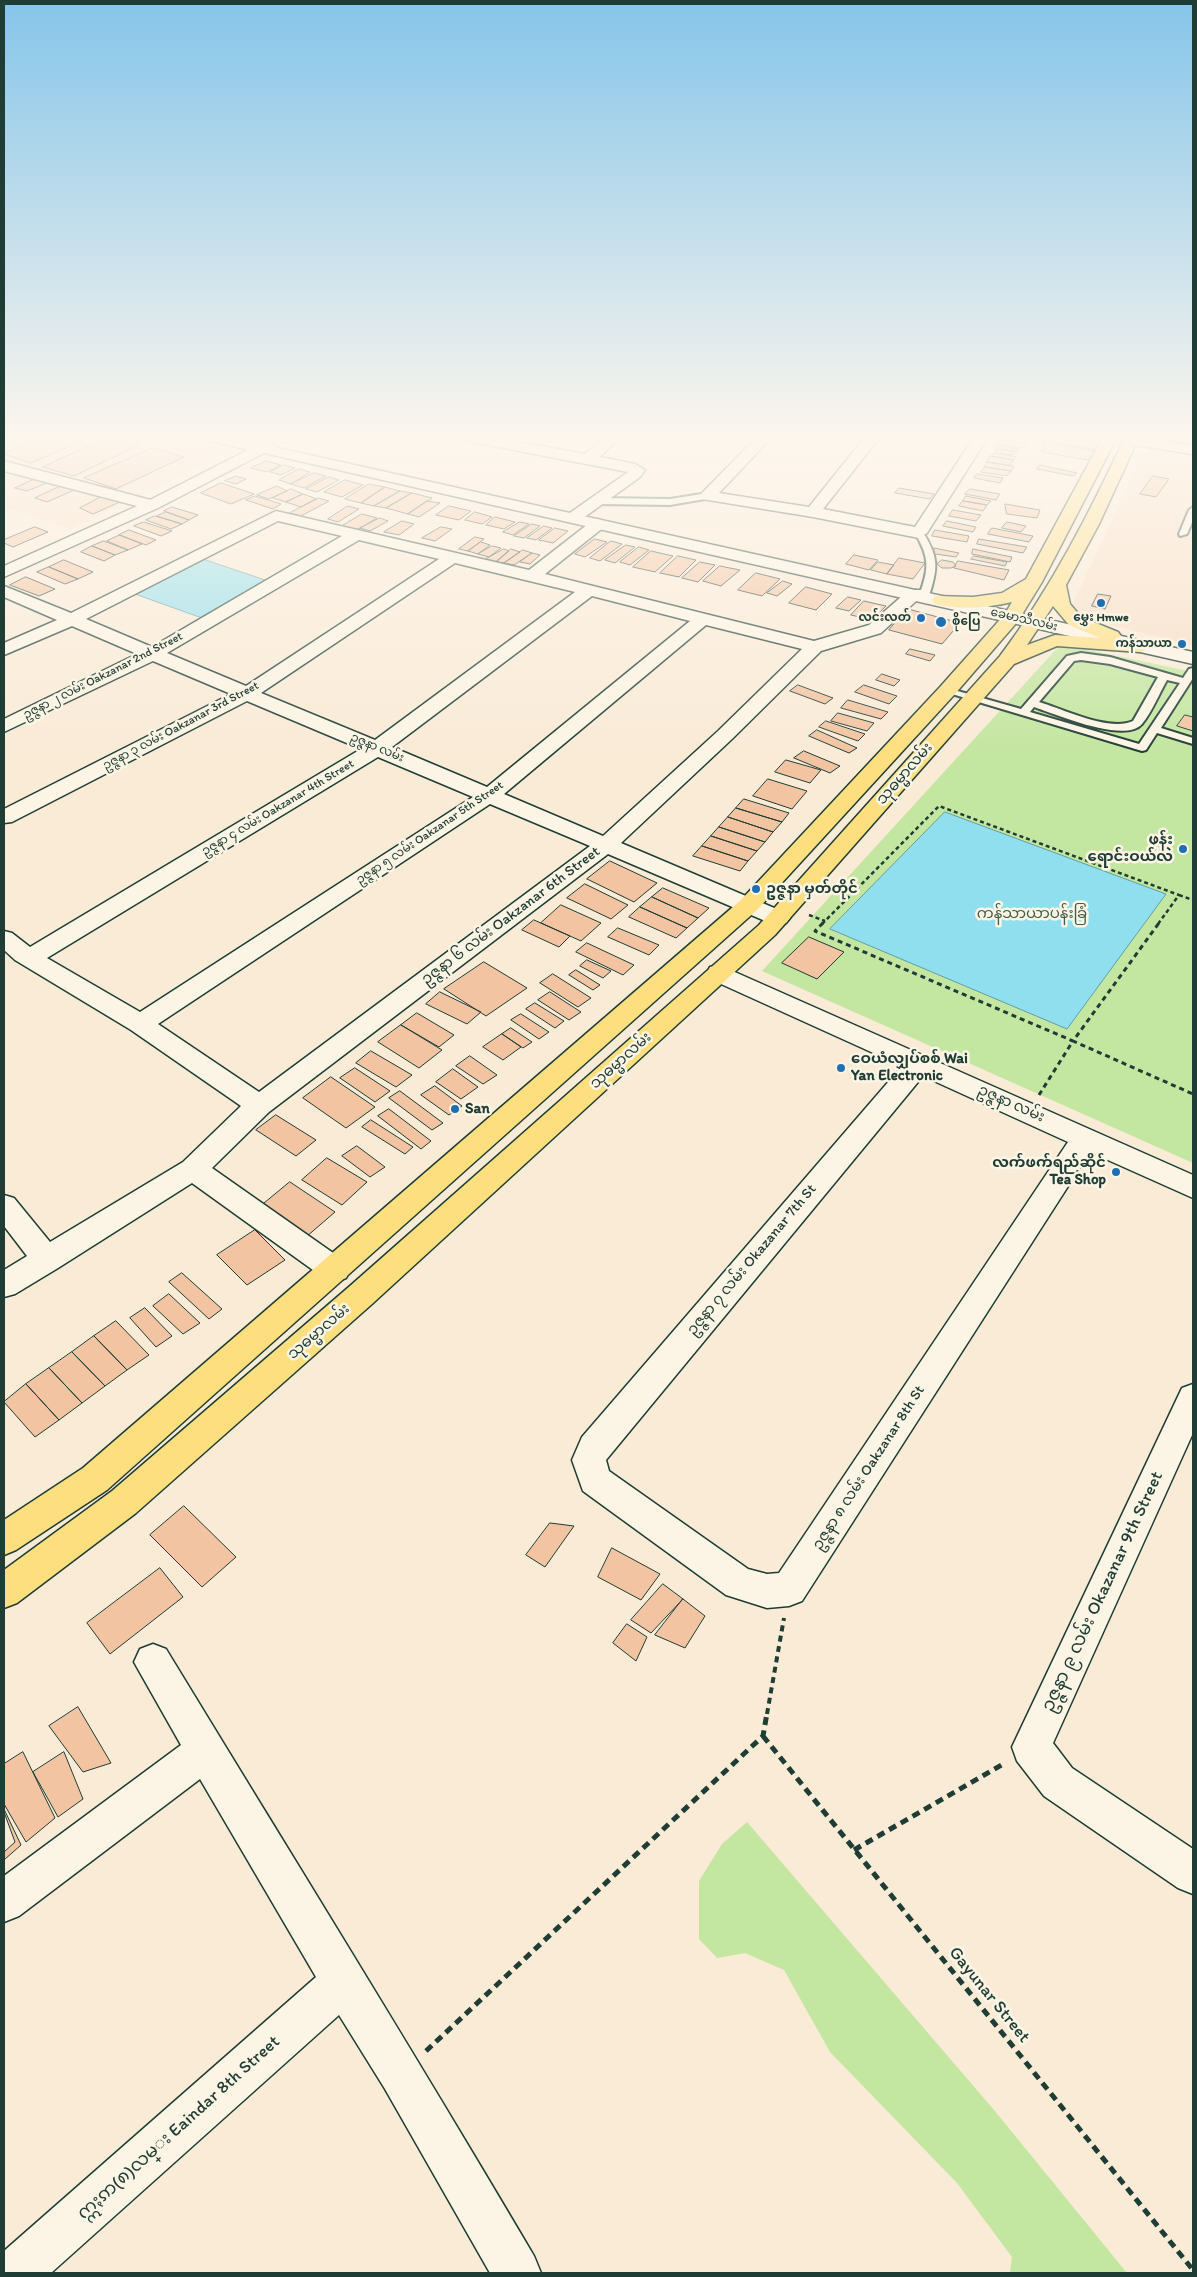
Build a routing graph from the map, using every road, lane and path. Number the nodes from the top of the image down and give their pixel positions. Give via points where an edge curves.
1 (67, 543) edge
2 (222, 543) edge
3 (342, 543) edge
4 (396, 543) edge
5 (574, 543) edge
6 (685, 543) edge
7 (926, 543) edge
8 (1053, 543) edge
9 (1080, 543) edge
10 (453, 557) junction
11 (4, 572) edge
12 (532, 576) junction
13 (1033, 582) junction
14 (1058, 586) junction
15 (589, 590) junction
16 (4, 591) edge
17 (927, 597) junction
18 (1012, 617) junction
19 (73, 619) junction
20 (703, 619) junction
21 (1036, 622) junction
22 (1139, 646) junction
23 (815, 647) junction
24 (4, 650) edge
25 (154, 653) junction
26 (980, 654) junction
27 (1193, 658) edge
28 (1007, 660) junction
29 (1193, 671) edge
30 (1164, 676) junction
31 (1186, 682) junction
32 (248, 693) junction
33 (959, 695) junction
34 (1032, 703) junction
35 (1023, 713) junction
36 (4, 726) edge
37 (1154, 729) junction
38 (1193, 741) edge
39 (378, 748) junction
40 (490, 795) junction
41 (4, 817) edge
42 (607, 844) junction
43 (1179, 895) junction
44 (1193, 900) edge
45 (749, 905) junction
46 (778, 918) junction
47 (4, 938) edge
48 (29, 958) junction
49 (719, 972) junction
50 (140, 1024) junction
51 (1072, 1041) junction
52 (919, 1063) junction
53 (1193, 1094) edge
54 (259, 1105) junction
55 (1028, 1112) junction
56 (1085, 1138) junction
57 (193, 1169) junction
58 (1193, 1186) edge
59 (4, 1206) edge
60 (48, 1260) junction
61 (335, 1270) junction
62 (4, 1285) edge
63 (1193, 1398) edge
64 (4, 1540) edge
65 (789, 1589) junction
66 (4, 1591) edge
67 (154, 1662) dead end
68 (764, 1736) junction
69 (1031, 1748) junction
70 (205, 1750) junction
71 (854, 1850) junction
72 (1193, 1874) edge
73 (4, 1901) edge
74 (343, 1982) junction
75 (402, 2073) junction
76 (1193, 2270) edge
77 (16, 2273) edge
78 (517, 2273) edge

1 - 11 street
2 - 19 street
3 - 25 street, ဥဇ္ဇနာ ၂ လမ်း Oakzanar 2nd Street
4 - 10 street
5 - 12 street
6 - 17 street, ခေမာသီလမ်း
7 - 17 lane via 933,570
8 - 13 main road, သုဓမ္မာလမ်း
9 - 14 main road, သုဓမ္မာလမ်း
10 - 12 street
10 - 32 street, ဥဇ္ဇနာ ၃ လမ်း Oakzanar 3rd Street
12 - 15 street
13 - 17 main road via 1007,598 973,602
13 - 18 main road, သုဓမ္မာလမ်း
14 - 21 main road, သုဓမ္မာလမ်း
14 - 22 main road via 1061,605 1075,621
15 - 20 street
15 - 39 street, ဥဇ္ဇနာ ၄ လမ်း Oakzanar 4th Street
16 - 19 street, ဥဇ္ဇနာ လမ်း
17 - 18 street, ခေမာသီလမ်း
17 - 23 street via 875,629
17 - 26 main road via 974,615 988,636
18 - 21 street, ခေမာသီလမ်း
18 - 26 main road, သုဓမ္မာလမ်း
19 - 24 street
19 - 25 street, ဥဇ္ဇနာ လမ်း
20 - 23 street
20 - 40 street, ဥဇ္ဇနာ ၅ လမ်း Oakzanar 5th Street
21 - 22 street, ခေမာသီလမ်း
21 - 28 main road, သုဓမ္မာလမ်း
22 - 27 street, ခေမာသီလမ်း
22 - 28 main road via 1055,640
23 - 42 street, ဥဇ္ဇနာ ၆ လမ်း Oakzanar 6th Street
25 - 32 street, ဥဇ္ဇနာ လမ်း
25 - 36 street, ဥဇ္ဇနာ ၂ လမ်း Oakzanar 2nd Street
26 - 33 main road, သုဓမ္မာလမ်း
28 - 33 main road, သုဓမ္မာလမ်း
29 - 31 lane
30 - 31 lane
30 - 34 lane via 1076,656 1070,658
30 - 34 lane via 1137,723 1125,729
31 - 37 lane
32 - 39 street, ဥဇ္ဇနာ လမ်း
32 - 41 street, ဥဇ္ဇနာ ၃ လမ်း Oakzanar 3rd Street
33 - 35 lane
33 - 45 main road, သုဓမ္မာလမ်း
33 - 46 main road, သုဓမ္မာလမ်း
34 - 35 lane
35 - 37 lane via 1142,748
37 - 38 lane
39 - 40 street, ဥဇ္ဇနာ လမ်း
39 - 48 street, ဥဇ္ဇနာ ၄ လမ်း Oakzanar 4th Street
40 - 42 street, ဥဇ္ဇနာ လမ်း
40 - 50 street, ဥဇ္ဇနာ ၅ လမ်း Oakzanar 5th Street
42 - 45 street, ဥဇ္ဇနာ လမ်း
42 - 54 street, ဥဇ္ဇနာ ၆ လမ်း Oakzanar 6th Street
43 - 44 path
43 - 51 path
43 - 51 path via 939,806 815,931
45 - 46 street, ဥဇ္ဇနာ လမ်း
45 - 61 main road, သုဓမ္မာလမ်း
46 - 49 main road, သုဓမ္မာလမ်း
47 - 48 street
48 - 50 street
49 - 52 street, ဥဇ္ဇနာ လမ်း
49 - 66 main road, သုဓမ္မာလမ်း via 361,1295 124,1502
50 - 54 street
51 - 53 path
51 - 55 path
52 - 55 street, ဥဇ္ဇနာ လမ်း
52 - 65 street, ဥဇ္ဇနာ ၇ လမ်း Okazanar 7th St via 594,1447 589,1460 594,1480 739,1583 767,1591
54 - 57 street, ဥဇ္ဇနာ ၆ လမ်း Oakzanar 6th Street
55 - 56 street, ဥဇ္ဇနာ လမ်း
56 - 58 street, ဥဇ္ဇနာ လမ်း
56 - 65 street, ဥဇ္ဇနာ ၈ လမ်း Oakzanar 8th St
57 - 60 street, ဥဇ္ဇနာ ၆ လမ်း Oakzanar 6th Street
57 - 61 street
59 - 60 street
60 - 62 street, ဥဇ္ဇနာ ၆ လမ်း Oakzanar 6th Street
61 - 64 main road, သုဓမ္မာလမ်း via 95,1479
63 - 69 street, ဥဇ္ဇနာ ၉ လမ်း Okazanar 9th Street
65 - 68 path
67 - 70 street
68 - 71 path, Gayunar Street
68 - 75 path
69 - 71 path
69 - 72 street via 1058,1782
70 - 73 street
70 - 74 street
71 - 76 path, Gayunar Street
74 - 75 street
74 - 77 street, ဣႏၵာ(၈)လမ္း Eaindar 8th Street
75 - 78 street

